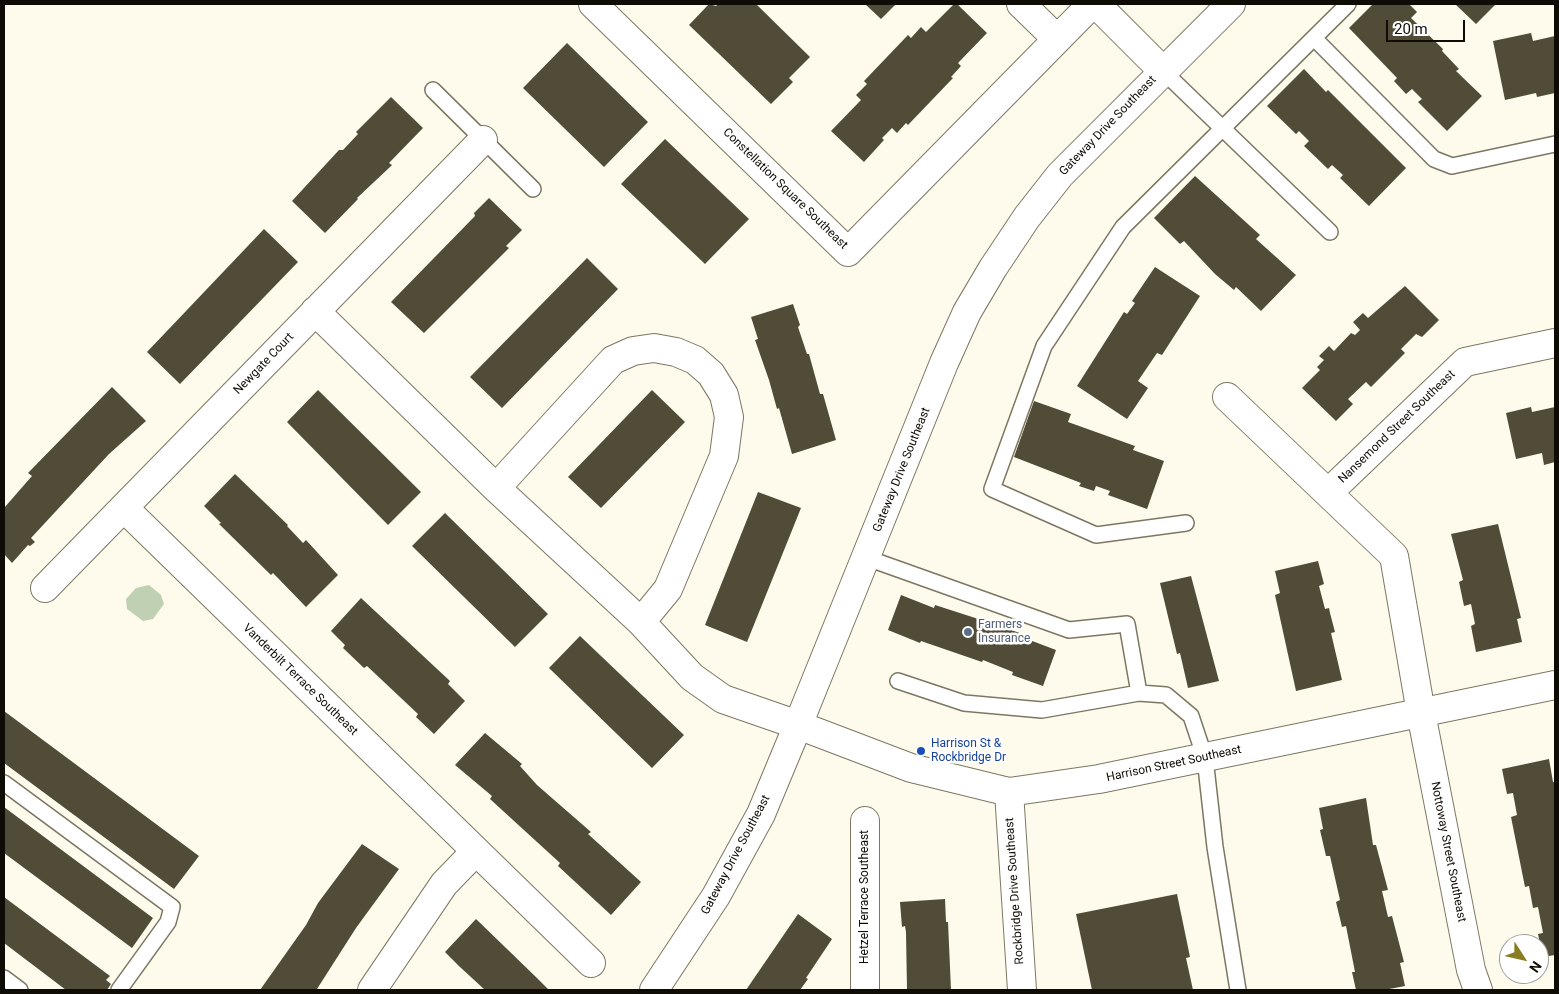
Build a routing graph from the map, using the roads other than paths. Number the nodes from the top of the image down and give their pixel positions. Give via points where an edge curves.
1 (593, 4) edge
2 (1021, 4) edge
3 (1092, 4) edge
4 (1096, 4) edge
5 (1231, 4) edge
6 (1348, 4) edge
7 (1056, 38) junction
8 (1314, 38) junction
9 (1163, 70) junction
10 (434, 90) dead end
11 (1223, 128) junction
12 (483, 140) junction
13 (1555, 144) edge
14 (533, 188) dead end
15 (1330, 232) dead end
16 (315, 311) junction
17 (1555, 343) edge
18 (1227, 397) dead end
19 (496, 488) junction
20 (1328, 493) junction
21 (124, 508) junction
22 (1186, 524) dead end
23 (866, 558) junction
24 (45, 588) dead end
25 (641, 622) junction
26 (898, 681) dead end
27 (1555, 685) edge
28 (1139, 693) junction
29 (1421, 713) junction
30 (798, 726) junction
31 (1205, 758) junction
32 (4, 783) edge
33 (1009, 792) junction
34 (865, 821) dead end
35 (475, 852) junction
36 (591, 962) dead end
37 (4, 978) edge
38 (861, 985) edge
39 (20, 990) edge
40 (119, 990) edge
41 (372, 990) edge
42 (654, 990) edge
43 (1022, 990) edge
44 (1238, 990) edge
45 (1478, 990) edge

1 - 7 street, Constellation Square Southeast via 848,252
2 - 7 street
3 - 7 street, Constellation Square Southeast
4 - 9 street
5 - 9 street, Gateway Drive Southeast
6 - 8 lane
8 - 11 lane
8 - 13 lane via 1434,159 1452,166
9 - 11 lane
9 - 23 street, Gateway Drive Southeast via 1060,175 993,268 967,312 944,363
10 - 12 lane
11 - 15 lane
11 - 22 lane via 1123,227 1044,346 992,489 1096,535
12 - 14 lane
12 - 16 street, Newgate Court
16 - 19 street
16 - 21 street, Newgate Court
17 - 20 street, Nansemond Street Southeast via 1465,362
18 - 20 street, Nansemond Street Southeast
19 - 25 street
19 - 25 street via 612,360 633,351 654,348 695,360 711,374 724,395 729,417 724,456 668,589
20 - 29 street, Nansemond Street Southeast via 1394,556
21 - 24 street, Newgate Court
21 - 35 street, Vanderbilt Terrace Southeast
23 - 28 lane via 1069,630 1127,624
23 - 30 street, Gateway Drive Southeast
25 - 30 street via 692,676 723,699
26 - 28 lane via 964,703 1042,710
27 - 29 street, Harrison Street Southeast
28 - 31 lane via 1166,694 1191,716
29 - 31 street, Harrison Street Southeast
29 - 45 street, Nottoway Street Southeast
30 - 33 street, Harrison Street Southeast via 911,768
30 - 42 street, Gateway Drive Southeast via 761,814 716,896
31 - 33 street, Harrison Street Southeast via 1099,780
31 - 44 lane via 1215,847
32 - 40 lane via 172,907 168,922
33 - 43 street, Rockbridge Drive Southeast
34 - 38 street, Hetzel Terrace Southeast
35 - 36 street, Vanderbilt Terrace Southeast
35 - 41 street via 444,884
37 - 39 lane

